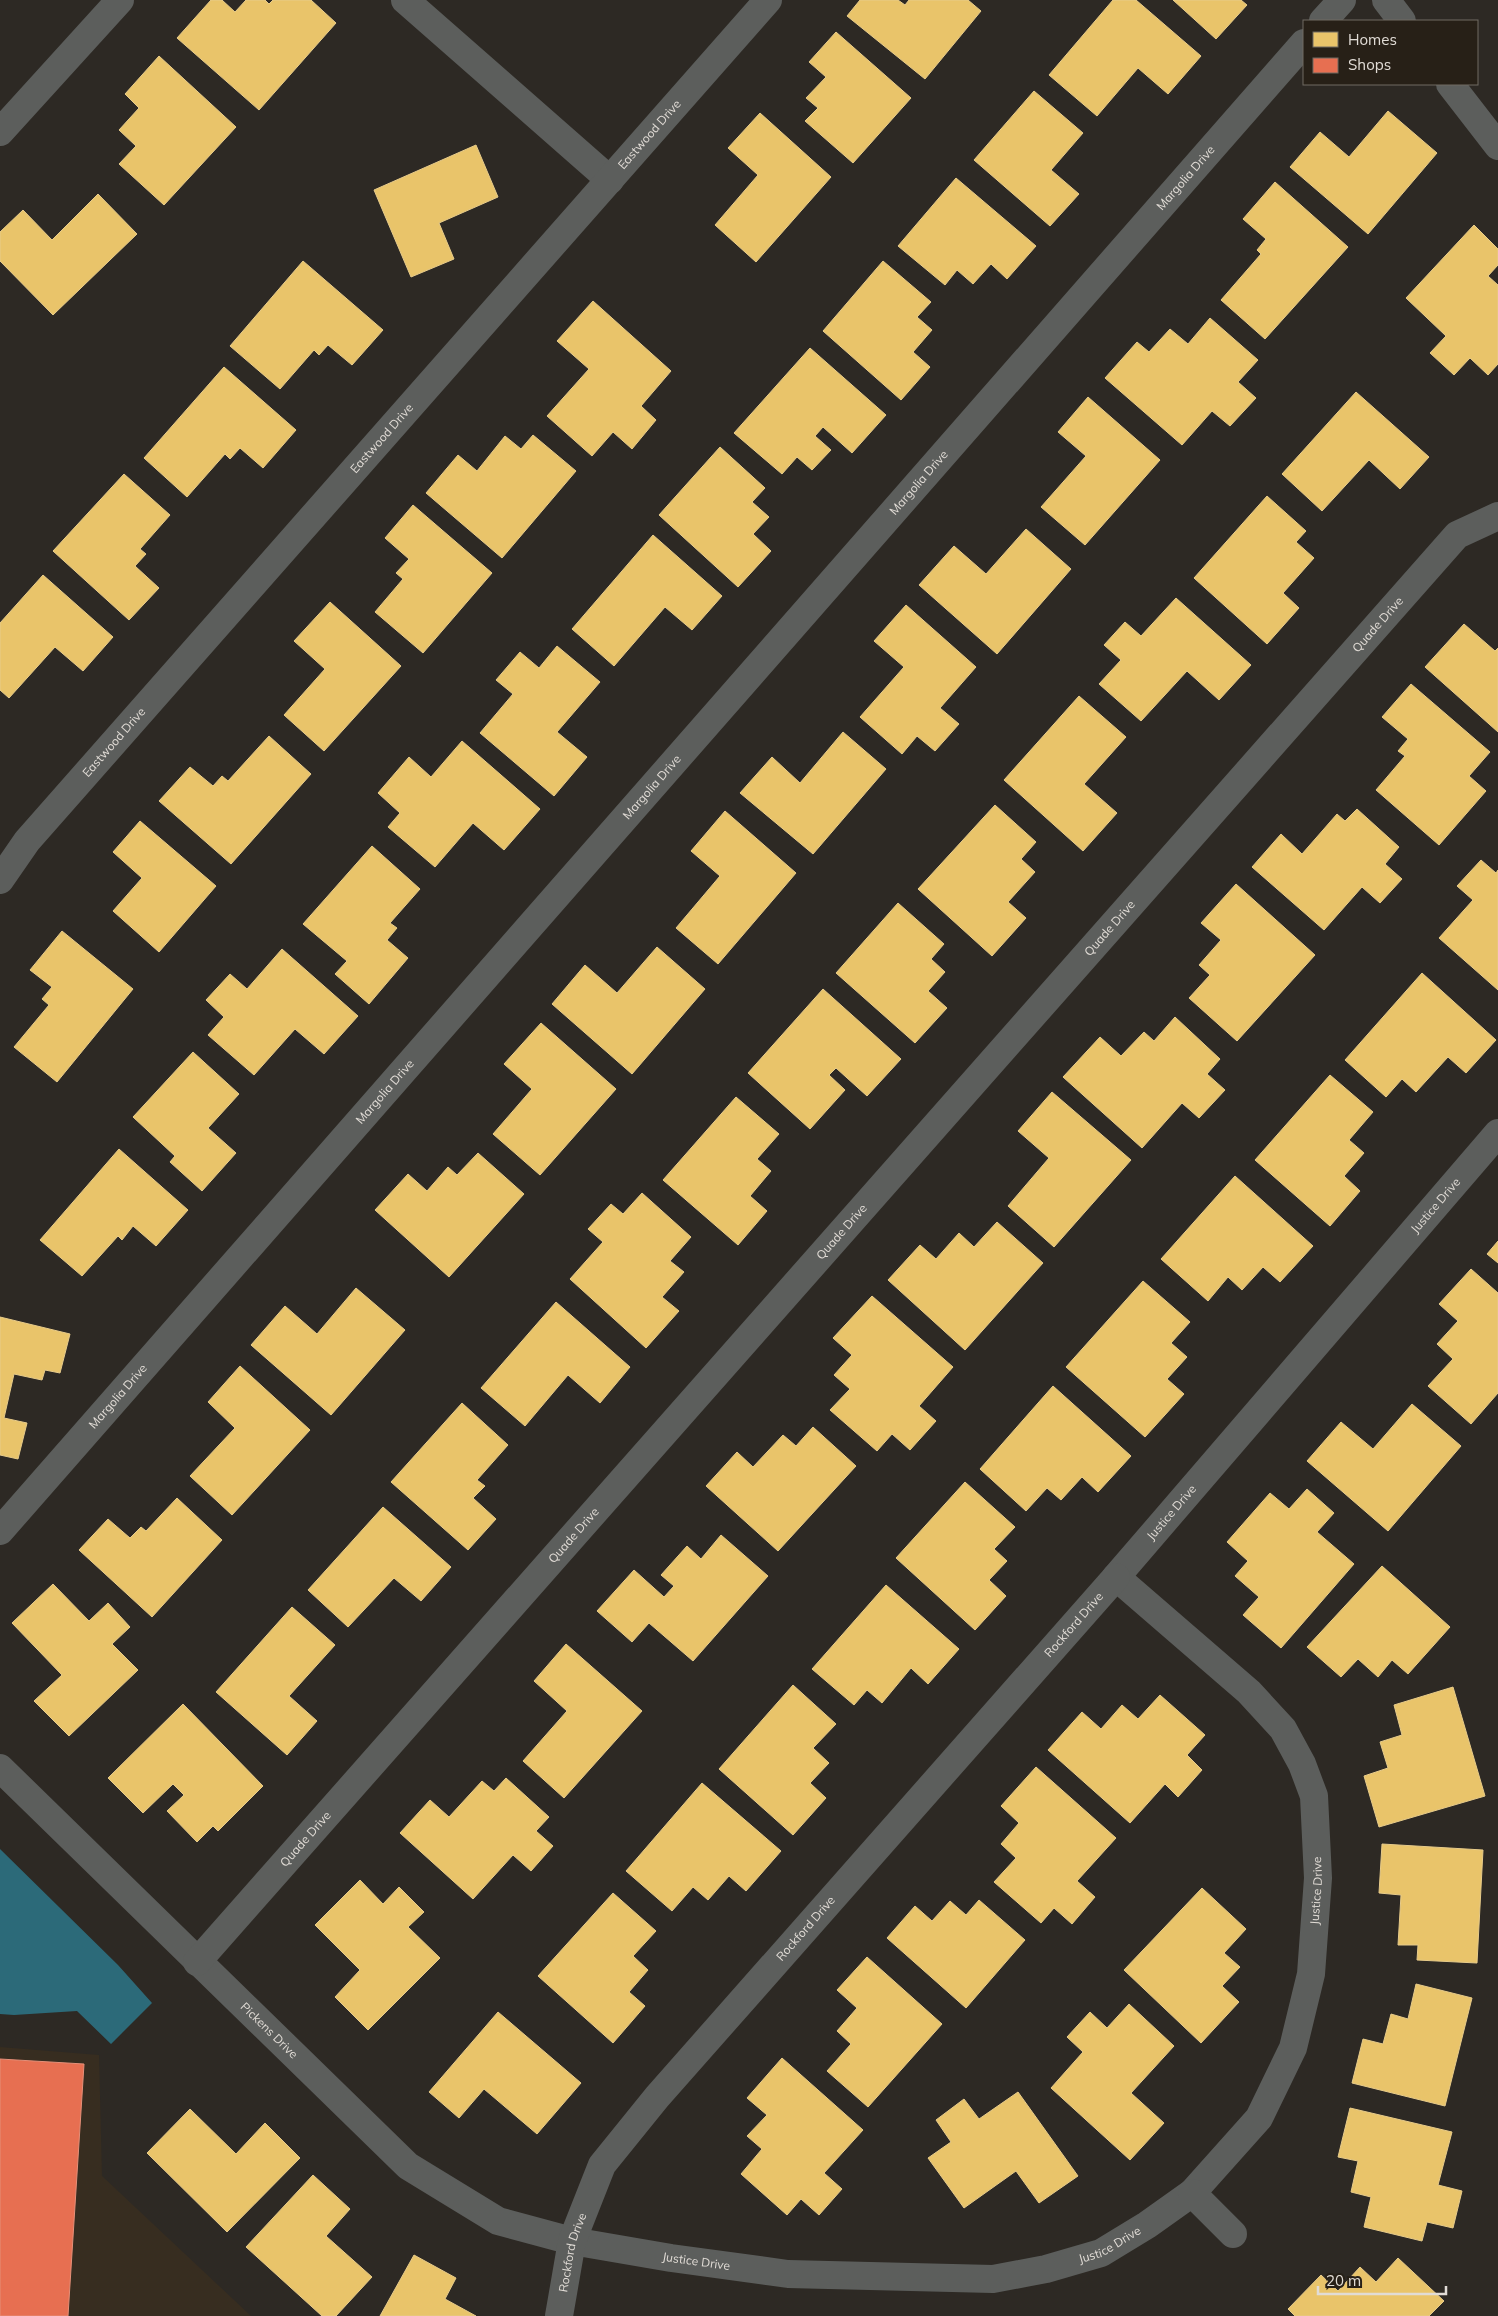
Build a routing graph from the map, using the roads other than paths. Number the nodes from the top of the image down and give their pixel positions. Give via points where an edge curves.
1 (120, 0) edge
2 (405, 0) edge
3 (768, 0) edge
4 (1342, 0) edge
5 (1386, 0) edge
6 (1325, 20) edge
7 (1401, 20) edge
8 (1303, 44) edge
9 (1451, 85) edge
10 (0, 132) edge
11 (1498, 146) edge
12 (610, 180) junction
13 (1498, 516) edge
14 (0, 880) edge
15 (1498, 1133) edge
16 (0, 1531) edge
17 (1116, 1577) junction
18 (0, 1768) edge
19 (196, 1962) junction
20 (1192, 2193) junction
21 (1233, 2234) dead end
22 (572, 2241) junction
23 (559, 2316) edge

1 - 10 street
2 - 12 street
3 - 12 street, Eastwood Drive
4 - 6 street
5 - 7 street
8 - 16 street, Margolia Drive
9 - 11 street
12 - 14 street, Eastwood Drive via 27,841
13 - 19 street, Quade Drive via 1457,534
15 - 17 street, Justice Drive
17 - 20 street, Justice Drive via 1249,1692 1283,1729 1302,1764 1314,1796 1318,1878 1311,1974 1293,2048 1259,2118
17 - 22 street, Rockford Drive via 657,2097 602,2165
18 - 19 street, Pickens Drive
19 - 22 street, Pickens Drive via 408,2166 498,2221
20 - 21 street
20 - 22 street, Justice Drive via 1101,2253 1046,2269 993,2279 788,2274
22 - 23 street, Rockford Drive

